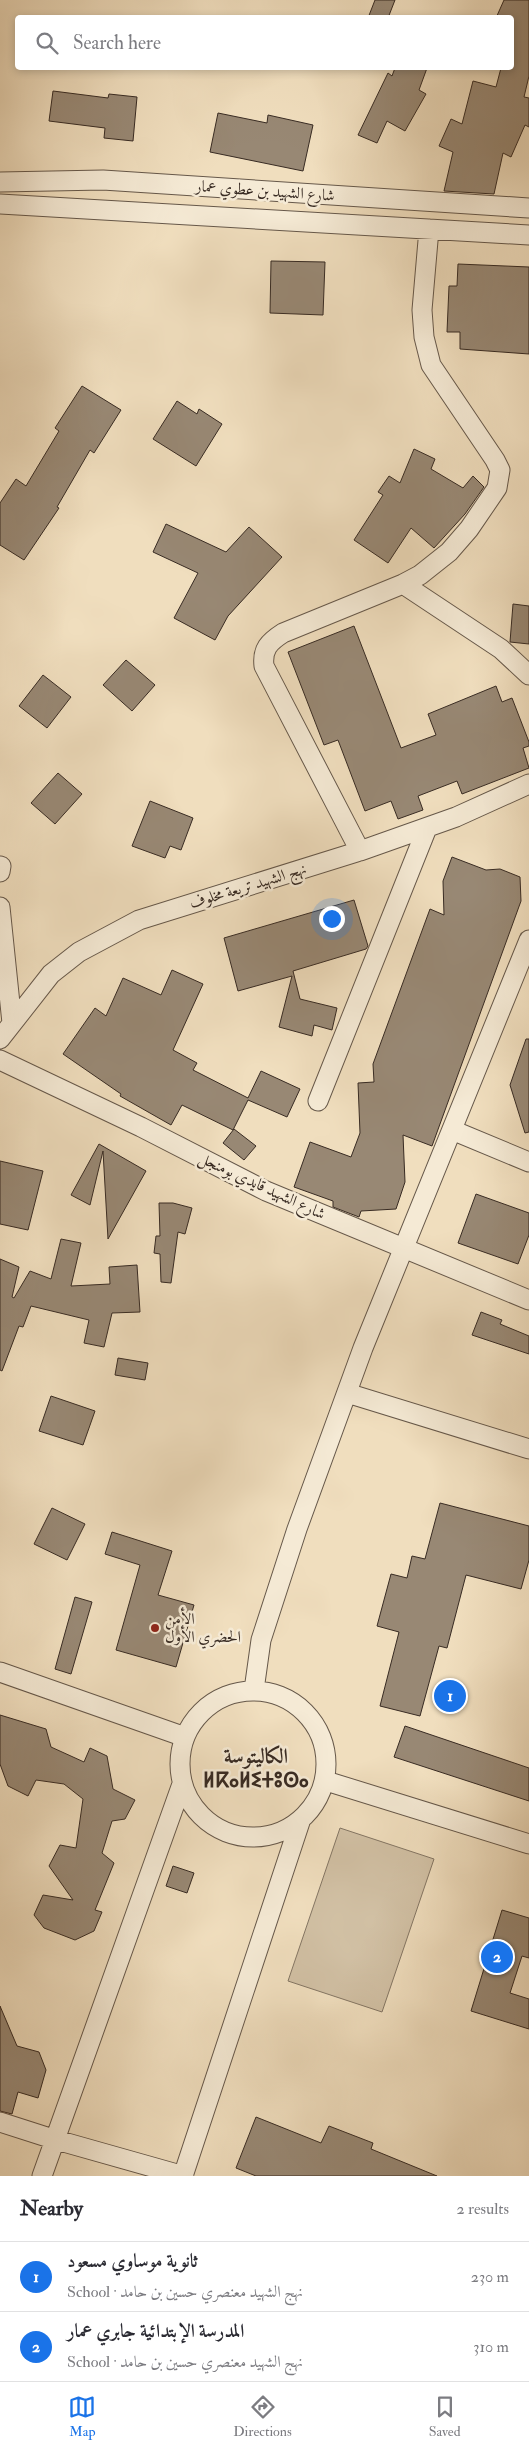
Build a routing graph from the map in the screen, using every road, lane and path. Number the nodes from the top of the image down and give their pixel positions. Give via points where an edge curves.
1 (0, 182) edge
2 (0, 204) edge
3 (529, 208) edge
4 (429, 229) junction
5 (529, 235) edge
6 (403, 584) junction
7 (529, 675) edge
8 (529, 784) edge
9 (427, 828) junction
10 (360, 851) junction
11 (0, 907) edge
12 (529, 940) edge
13 (12, 1023) junction
14 (0, 1039) edge
15 (0, 1060) edge
16 (318, 1101) dead end
17 (452, 1130) junction
18 (529, 1162) edge
19 (404, 1248) junction
20 (529, 1300) edge
21 (347, 1393) junction
22 (529, 1449) edge
23 (0, 1672) edge
24 (254, 1690) junction
25 (185, 1737) junction
26 (326, 1781) junction
27 (182, 1784) junction
28 (300, 1822) junction
29 (529, 1844) edge
30 (0, 2122) edge
31 (54, 2139) junction
32 (42, 2176) edge
33 (183, 2176) edge

1 - 3 street, شارع الشهيد بن عطوي عمار via 103,180
2 - 4 street, شارع الشهيد بن عطوي عمار
4 - 5 street, شارع الشهيد بن عطوي عمار
4 - 6 street via 422,310 431,365 500,470 497,488 469,529 449,552
6 - 7 street via 502,649
6 - 10 street via 283,633 272,640 263,655 264,666
8 - 9 street, نهج الشهيد تريعة مخلوف
9 - 10 street, نهج الشهيد تريعة مخلوف
9 - 16 street
10 - 13 street, نهج الشهيد تريعة مخلوف via 139,920 78,952 51,974
11 - 13 street
12 - 17 street
13 - 14 street, نهج الشهيد تريعة مخلوف
15 - 19 street, شارع الشهيد قايدي بومنجل via 266,1191
17 - 18 street
17 - 19 street
19 - 20 street, شارع الشهيد قايدي بومنجل
19 - 21 street
21 - 22 street
21 - 24 street via 261,1640
23 - 25 street
24 - 25 street via 238,1692 216,1701 197,1716
24 - 26 street via 287,1698 306,1713 320,1733 327,1756
25 - 27 street via 180,1760
26 - 28 street via 316,1803
26 - 29 street
27 - 28 street via 192,1806 209,1823 231,1834 255,1838 279,1834
27 - 31 street
28 - 33 street
30 - 31 street
31 - 32 street
31 - 33 street

